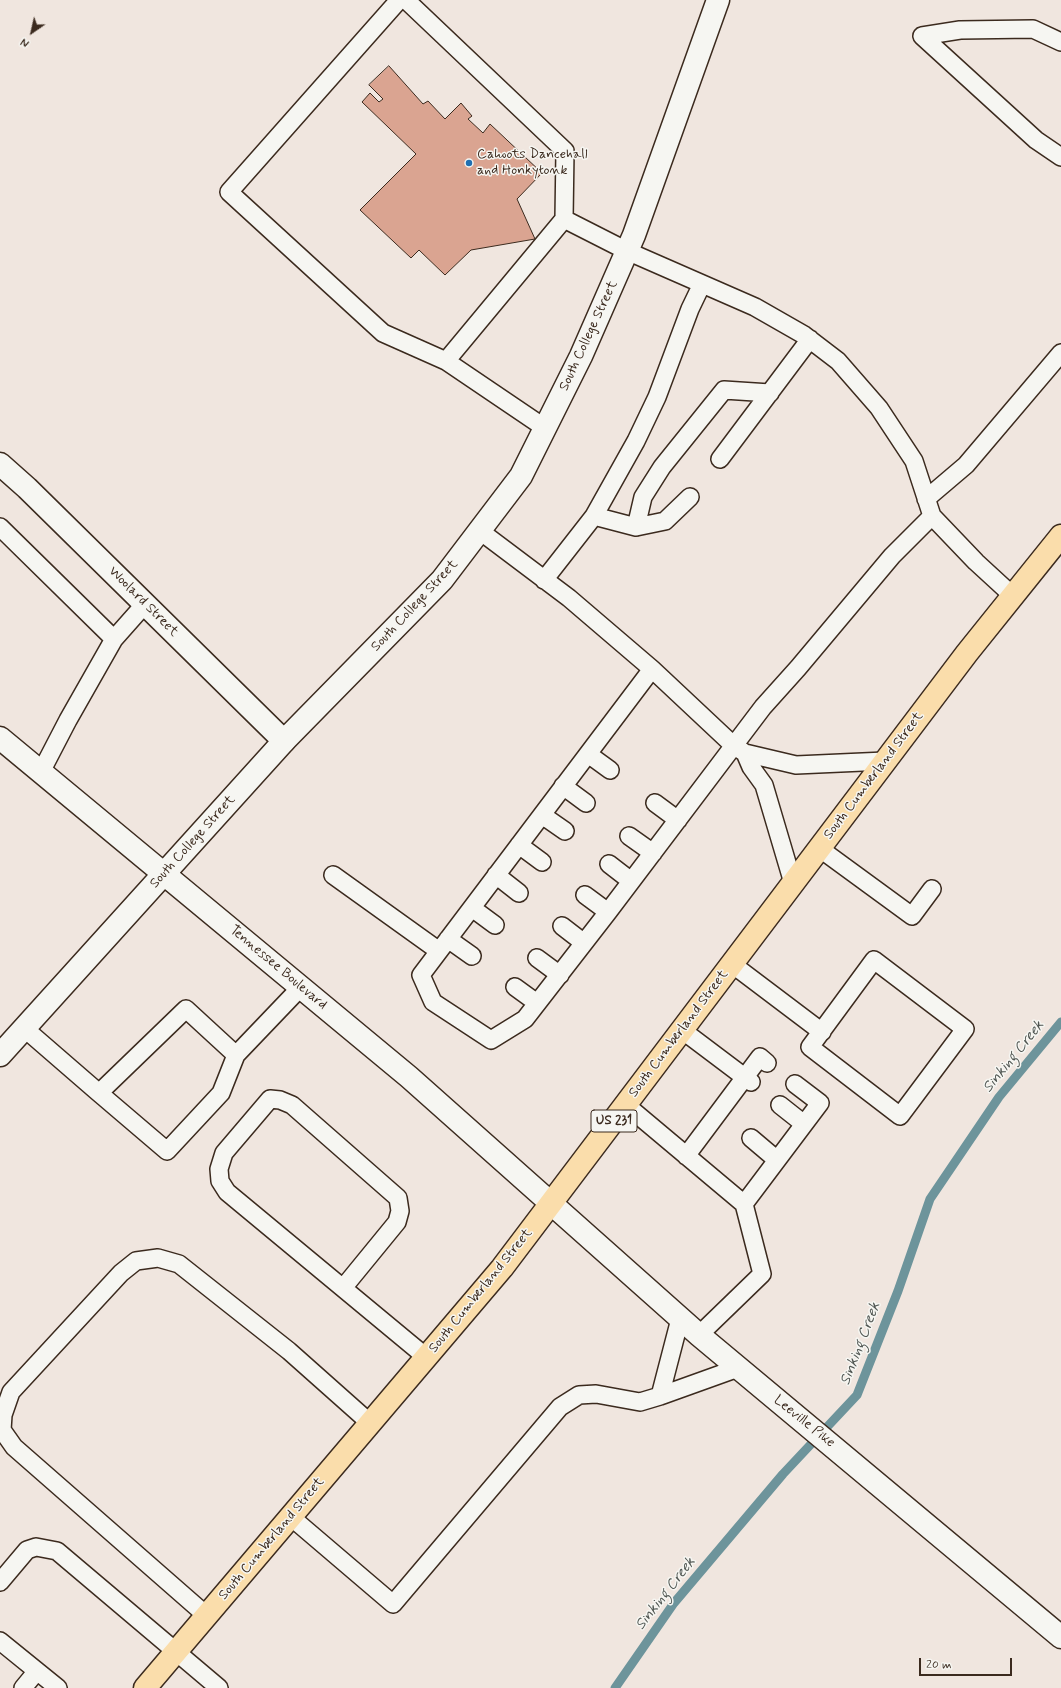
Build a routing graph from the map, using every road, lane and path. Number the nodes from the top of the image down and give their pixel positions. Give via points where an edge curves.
1 (399, 0) edge
2 (406, 0) edge
3 (718, 0) edge
4 (1061, 42) edge
5 (1061, 157) edge
6 (564, 219) junction
7 (627, 251) junction
8 (702, 284) junction
9 (810, 339) junction
10 (1061, 353) edge
11 (446, 361) junction
12 (770, 393) junction
13 (545, 428) junction
14 (720, 459) dead end
15 (0, 464) edge
16 (690, 497) dead end
17 (926, 499) junction
18 (594, 516) junction
19 (932, 516) junction
20 (636, 526) junction
21 (0, 527) edge
22 (480, 530) junction
23 (1061, 536) edge
24 (544, 580) junction
25 (1013, 596) junction
26 (145, 604) junction
27 (114, 639) junction
28 (652, 669) junction
29 (0, 738) edge
30 (284, 742) junction
31 (739, 749) junction
32 (588, 754) junction
33 (886, 761) junction
34 (610, 770) dead end
35 (41, 772) junction
36 (563, 786) junction
37 (586, 803) dead end
38 (655, 803) dead end
39 (542, 815) junction
40 (678, 820) junction
41 (565, 831) dead end
42 (629, 836) dead end
43 (519, 845) junction
44 (820, 848) junction
45 (653, 853) junction
46 (542, 862) dead end
47 (609, 864) dead end
48 (333, 874) dead end
49 (164, 875) junction
50 (496, 875) junction
51 (631, 881) junction
52 (793, 883) junction
53 (932, 889) dead end
54 (519, 893) dead end
55 (585, 895) dead end
56 (472, 908) junction
57 (608, 912) junction
58 (495, 926) dead end
59 (562, 926) dead end
60 (584, 943) junction
61 (444, 945) junction
62 (472, 956) dead end
63 (537, 958) dead end
64 (732, 964) junction
65 (560, 975) junction
66 (301, 987) junction
67 (515, 987) dead end
68 (537, 1003) junction
69 (24, 1028) junction
70 (682, 1030) junction
71 (822, 1032) junction
72 (0, 1055) edge
73 (236, 1056) junction
74 (767, 1063) dead end
75 (748, 1079) junction
76 (795, 1084) dead end
77 (99, 1093) junction
78 (626, 1105) junction
79 (780, 1105) dead end
80 (804, 1124) junction
81 (751, 1138) dead end
82 (686, 1156) junction
83 (777, 1160) junction
84 (551, 1204) junction
85 (744, 1204) junction
86 (343, 1288) junction
87 (680, 1319) junction
88 (699, 1335) junction
89 (426, 1357) junction
90 (738, 1368) junction
91 (660, 1396) junction
92 (370, 1423) junction
93 (291, 1517) junction
94 (0, 1582) edge
95 (207, 1616) junction
96 (1061, 1637) edge
97 (0, 1641) edge
98 (176, 1652) junction
99 (37, 1671) junction
100 (23, 1688) edge
101 (58, 1688) edge
102 (145, 1688) edge
103 (219, 1688) edge

1 - 11 lane via 229,192 383,333
2 - 6 lane via 565,151
3 - 7 street, South College Street
4 - 5 lane via 1033,29 960,30 922,36 1036,140
6 - 7 lane
6 - 11 lane
7 - 8 lane
7 - 13 street, South College Street via 581,356
8 - 9 lane via 755,307
8 - 18 lane via 654,403
9 - 12 lane
9 - 17 lane via 838,361 879,408 914,461
10 - 17 lane via 966,465
11 - 13 lane
12 - 14 lane
12 - 20 lane via 724,390 662,467 643,497
13 - 22 street, South College Street via 522,476
15 - 26 street, Woolard Street via 28,488
16 - 20 lane via 665,521
17 - 19 lane
18 - 20 lane
18 - 24 lane
19 - 25 lane
19 - 31 lane via 892,556 763,707
21 - 27 lane
22 - 24 lane
22 - 30 street, South College Street via 442,580
23 - 25 main road, South Cumberland Street / US 231
24 - 28 lane via 569,598
25 - 33 main road, South Cumberland Street / US 231
26 - 27 lane
26 - 30 street, Woolard Street
27 - 35 lane
28 - 31 lane
28 - 32 lane
29 - 35 street, Tennessee Boulevard
30 - 49 street, South College Street
31 - 33 lane via 796,765
31 - 40 lane
31 - 52 lane via 764,785
32 - 34 lane
32 - 36 lane
33 - 44 main road, South Cumberland Street / US 231
35 - 49 street, Tennessee Boulevard
36 - 37 lane
36 - 39 lane
38 - 40 lane
39 - 41 lane
39 - 43 lane
40 - 45 lane
42 - 45 lane
43 - 46 lane
43 - 50 lane
44 - 52 main road, South Cumberland Street / US 231
44 - 53 lane via 912,916
45 - 51 lane
47 - 51 lane
48 - 61 lane
49 - 66 street, Tennessee Boulevard
49 - 69 street, South College Street
50 - 54 lane
50 - 56 lane
51 - 57 lane
52 - 64 main road, South Cumberland Street / US 231
55 - 57 lane
56 - 58 lane
56 - 61 lane
57 - 60 lane
59 - 60 lane
60 - 65 lane
61 - 62 lane
61 - 68 lane via 421,974 434,1002 491,1040 525,1018
63 - 65 lane
64 - 70 main road, South Cumberland Street / US 231
64 - 71 lane
65 - 68 lane
66 - 73 lane
66 - 84 street, Tennessee Boulevard via 409,1077
67 - 68 lane
69 - 72 street, South College Street
69 - 77 lane
70 - 75 lane
70 - 78 main road, South Cumberland Street / US 231
71 - 71 lane via 810,1047 900,1116 965,1029 874,960
73 - 77 lane via 186,1009
73 - 77 lane via 222,1093 167,1151
74 - 75 lane via 760,1057
75 - 82 lane
76 - 80 lane via 820,1103
78 - 82 lane
78 - 84 main road, South Cumberland Street / US 231
79 - 80 lane
80 - 83 lane
81 - 83 lane
82 - 85 lane
83 - 85 lane
84 - 87 street, Leeville Pike
84 - 89 main road, South Cumberland Street / US 231 via 502,1268
85 - 88 lane via 762,1274
86 - 86 lane via 227,1192 220,1181 219,1169 224,1153 270,1099 292,1105 398,1198 400,1212 397,1222
86 - 89 lane
87 - 88 street, Leeville Pike
87 - 91 lane
88 - 90 street, Leeville Pike
89 - 92 main road, South Cumberland Street / US 231
90 - 91 lane
90 - 96 street, Leeville Pike
91 - 93 lane via 640,1402 596,1394 579,1395 560,1407 392,1604
92 - 93 main road, South Cumberland Street / US 231
92 - 95 lane via 289,1351 180,1264 158,1258 136,1261 121,1273 10,1392 3,1415 2,1430 14,1447
93 - 95 main road, South Cumberland Street / US 231
94 - 98 lane via 27,1550 36,1546 57,1551
95 - 98 main road, South Cumberland Street / US 231
97 - 99 lane
98 - 102 main road, South Cumberland Street / US 231
98 - 103 lane
99 - 100 lane
99 - 101 lane

